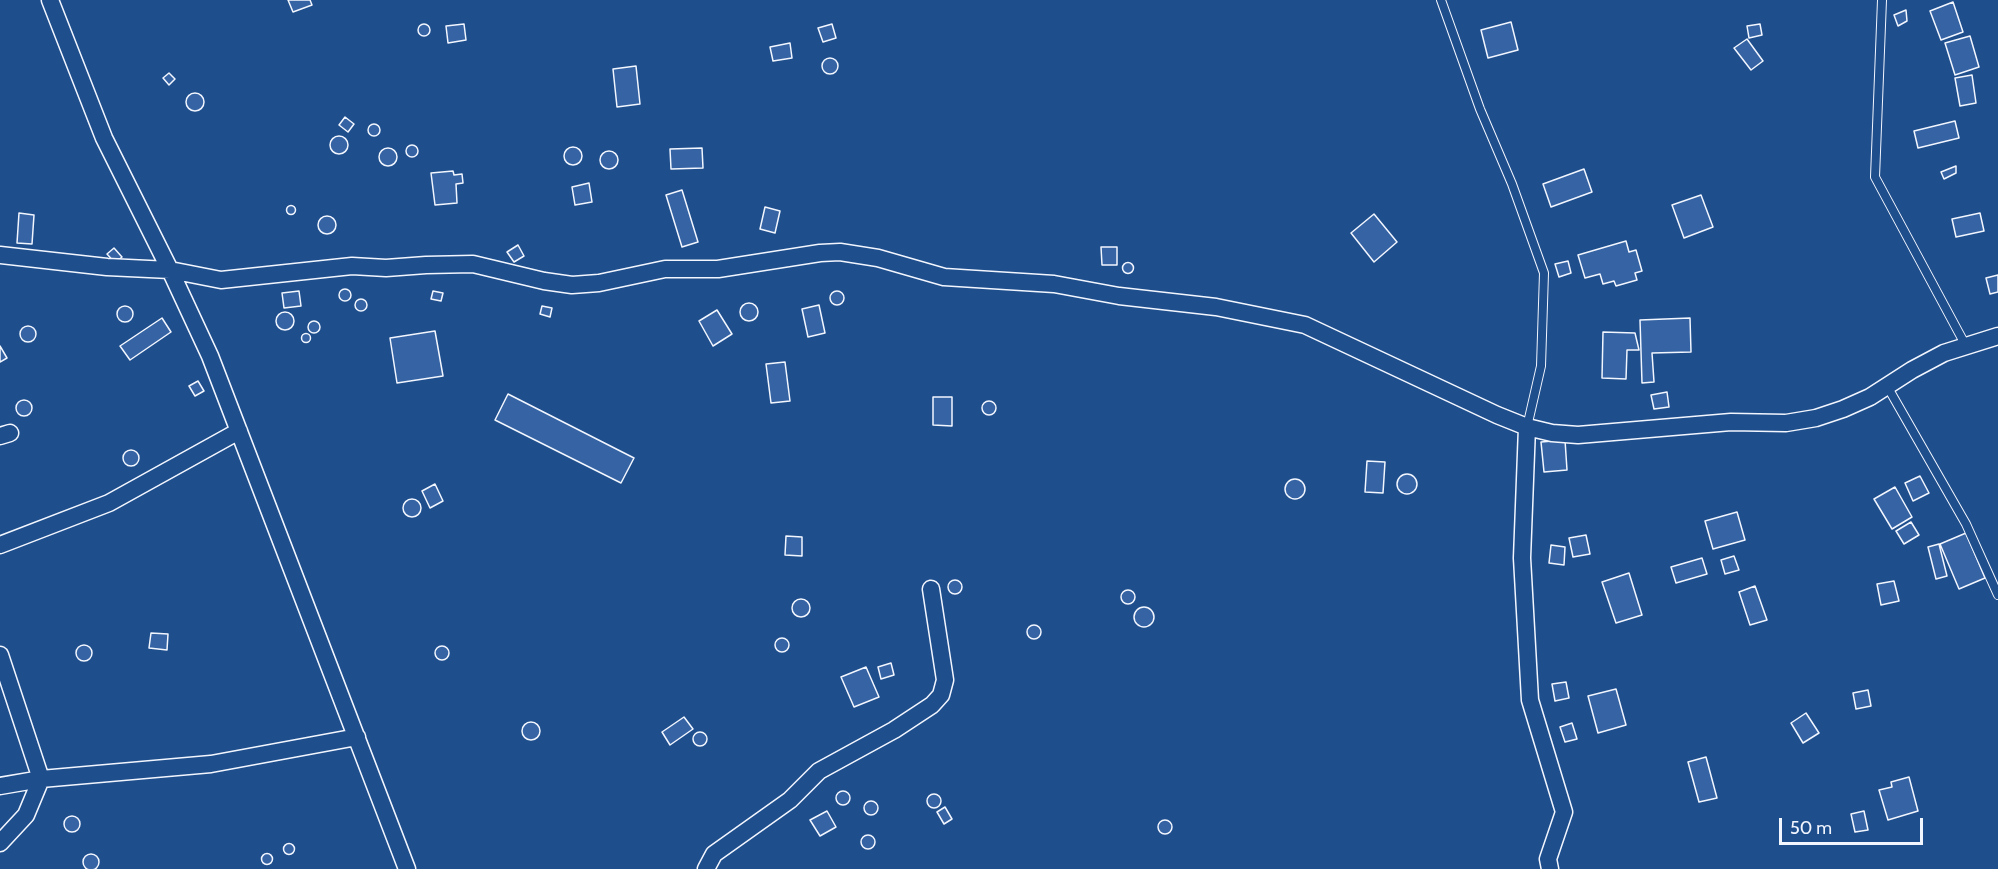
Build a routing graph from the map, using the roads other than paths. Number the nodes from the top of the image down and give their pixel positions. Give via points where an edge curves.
1 (50, 0) edge
2 (1441, 0) edge
3 (1882, 0) edge
4 (0, 255) edge
5 (171, 270) junction
6 (1998, 336) edge
7 (1966, 346) junction
8 (1887, 386) junction
9 (1527, 427) junction
10 (240, 431) junction
11 (0, 545) edge
12 (931, 589) dead end
13 (1998, 595) edge
14 (0, 655) edge
15 (357, 737) junction
16 (41, 779) junction
17 (0, 786) edge
18 (0, 843) edge
19 (407, 869) edge
20 (706, 869) edge
21 (1550, 869) edge

1 - 5 street via 104,138
2 - 9 lane via 1544,273 1541,366
3 - 7 lane via 1875,177
4 - 5 street
5 - 9 street via 221,280 352,266 473,264 572,285 665,269 718,269 840,252 878,258 944,277 1054,284 1216,307 1305,325
5 - 10 street
6 - 7 street
7 - 8 street via 1944,353
8 - 9 street via 1843,409 1786,423 1731,422 1578,435
8 - 13 lane via 1966,524
9 - 21 street via 1522,558 1530,700 1564,812 1548,859
10 - 11 street via 109,502
10 - 15 street
12 - 20 street via 945,680 941,695 894,730 819,771 790,801 714,854
14 - 16 street
15 - 16 street via 211,764
15 - 19 street
16 - 17 street
16 - 18 street via 26,815

